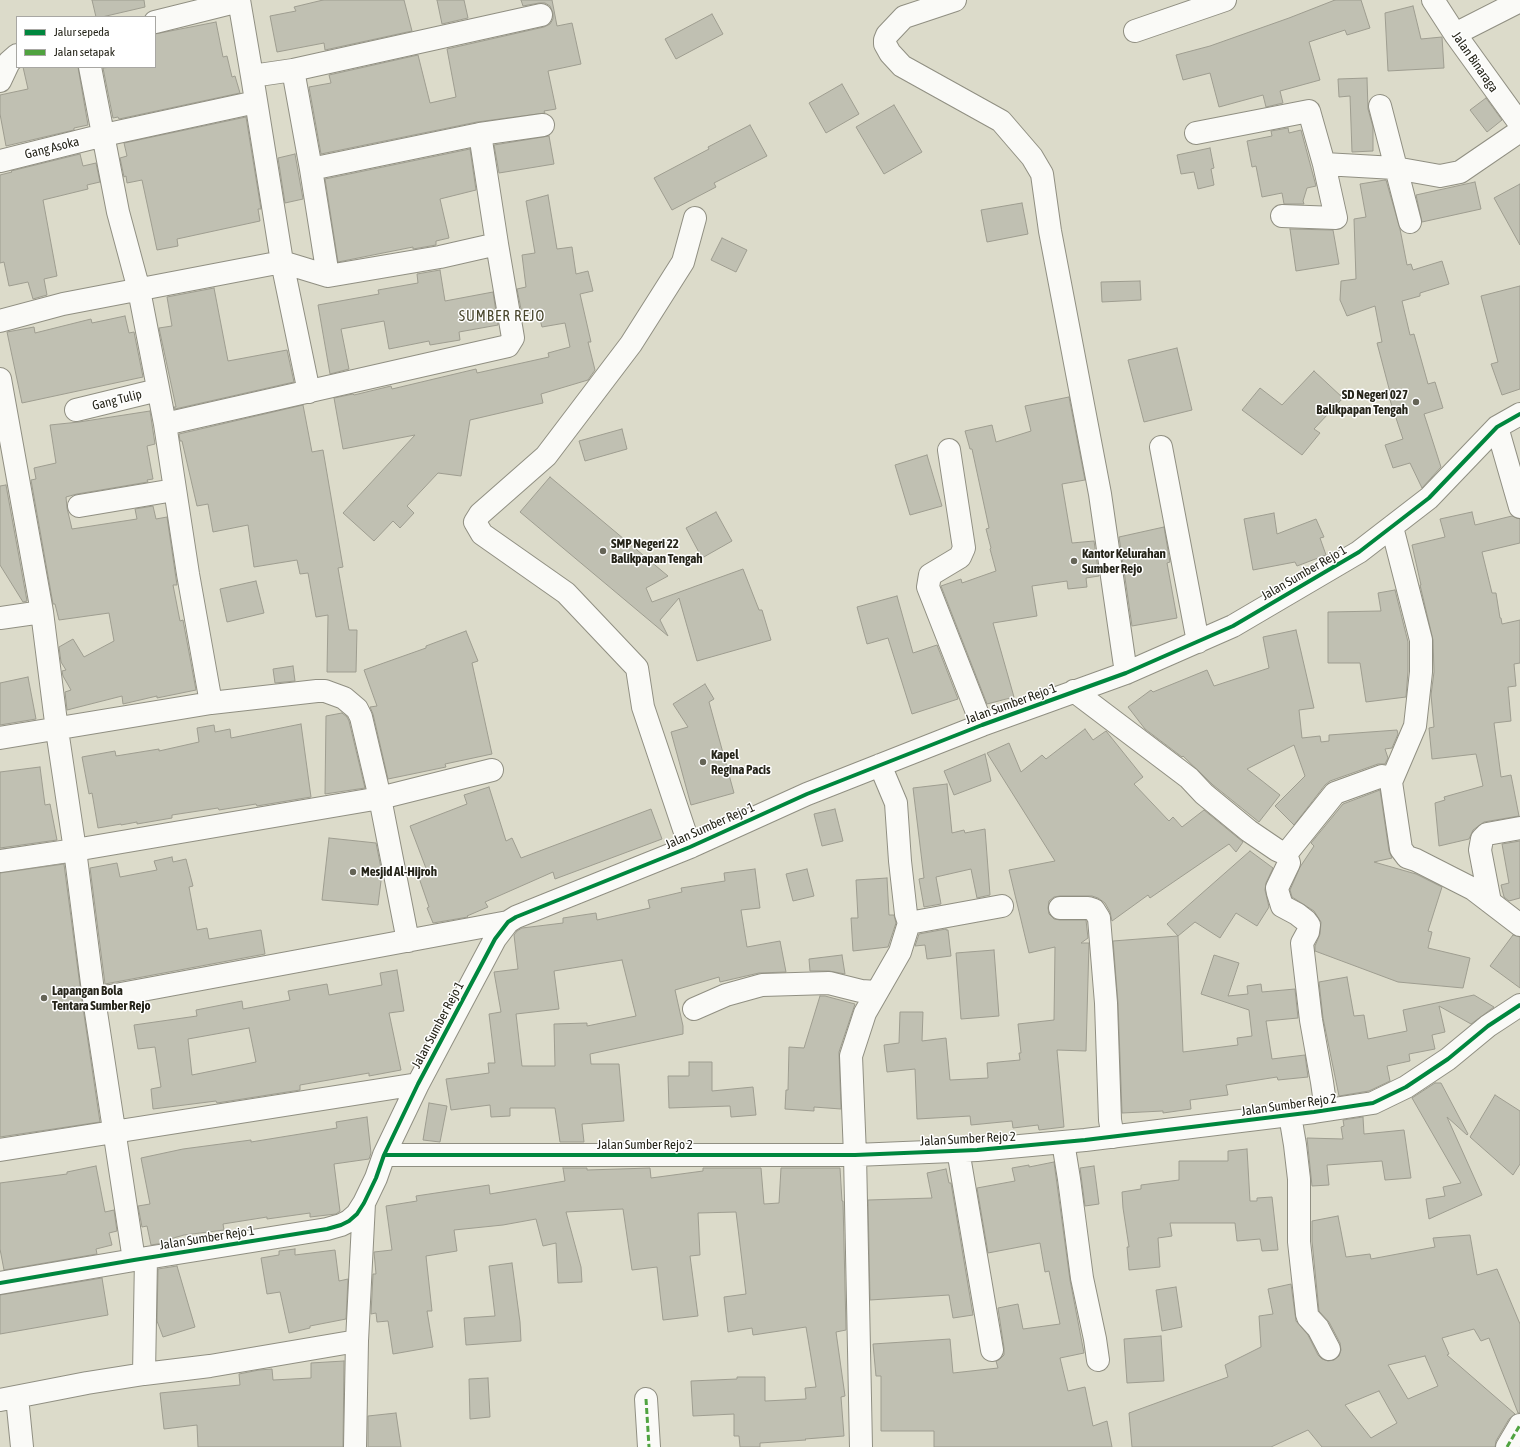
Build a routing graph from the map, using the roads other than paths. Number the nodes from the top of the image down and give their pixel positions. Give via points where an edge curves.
1 (239, 0) edge
2 (955, 0) edge
3 (1225, 0) edge
4 (1433, 0) edge
5 (1520, 1) edge
6 (541, 15) dead end
7 (156, 22) edge
8 (1134, 31) dead end
9 (1455, 34) junction
10 (16, 56) edge
11 (90, 68) edge
12 (293, 70) junction
13 (252, 76) junction
14 (0, 81) edge
15 (256, 102) junction
16 (1380, 106) dead end
17 (1520, 124) edge
18 (543, 125) dead end
19 (1520, 131) edge
20 (1196, 133) dead end
21 (480, 134) junction
22 (104, 136) junction
23 (0, 161) edge
24 (1324, 164) junction
25 (1395, 168) junction
26 (311, 169) junction
27 (1282, 216) dead end
28 (694, 218) dead end
29 (1410, 222) dead end
30 (498, 244) junction
31 (282, 262) junction
32 (328, 276) junction
33 (139, 290) junction
34 (0, 321) edge
35 (0, 379) edge
36 (158, 390) junction
37 (308, 392) junction
38 (76, 410) dead end
39 (1520, 414) edge
40 (165, 424) junction
41 (1497, 426) junction
42 (1161, 447) dead end
43 (949, 450) dead end
44 (174, 490) junction
45 (79, 506) dead end
46 (1520, 507) edge
47 (1392, 527) junction
48 (42, 612) junction
49 (0, 618) edge
50 (1198, 642) junction
51 (1126, 674) junction
52 (1074, 691) junction
53 (211, 703) junction
54 (982, 725) junction
55 (57, 730) junction
56 (0, 738) edge
57 (880, 765) junction
58 (492, 770) dead end
59 (1391, 782) junction
60 (380, 798) junction
61 (1520, 828) edge
62 (690, 847) junction
63 (75, 850) junction
64 (1286, 854) junction
65 (0, 861) edge
66 (1490, 902) junction
67 (1002, 906) dead end
68 (1060, 908) dead end
69 (508, 922) junction
70 (909, 923) junction
71 (1520, 925) edge
72 (408, 941) junction
73 (876, 992) junction
74 (94, 999) junction
75 (1520, 1005) edge
76 (694, 1009) dead end
77 (418, 1084) junction
78 (1326, 1110) junction
79 (1290, 1115) junction
80 (114, 1132) junction
81 (1113, 1136) junction
82 (1062, 1142) junction
83 (0, 1150) edge
84 (958, 1150) junction
85 (384, 1155) junction
86 (855, 1155) junction
87 (364, 1204) junction
88 (140, 1259) junction
89 (0, 1283) edge
90 (357, 1341) junction
91 (1329, 1349) dead end
92 (992, 1350) dead end
93 (1098, 1360) dead end
94 (144, 1374) junction
95 (8, 1399) edge
96 (646, 1400) dead end
97 (1520, 1425) edge
98 (22, 1447) edge
99 (355, 1447) edge
100 (649, 1447) edge
101 (861, 1447) edge
102 (1507, 1447) edge

1 - 7 street
1 - 13 street
2 - 51 street via 904,17 887,35 885,44 902,66 1000,121 1032,157 1042,174 1050,231 1100,494
3 - 8 street
4 - 9 street, Jalan Binaraga
5 - 9 street
6 - 12 street
9 - 17 street, Jalan Binaraga
10 - 14 street via 9,62
11 - 22 street
12 - 13 street
12 - 26 street
13 - 15 street
15 - 22 street, Gang Asoka
15 - 31 street
16 - 25 street
18 - 21 street
19 - 25 street via 1460,172 1440,176
20 - 24 street via 1309,111
21 - 26 street
21 - 30 street
22 - 23 street, Gang Asoka
22 - 33 street via 118,212
24 - 25 street
24 - 27 street via 1336,218
25 - 29 street
26 - 32 street
28 - 62 street via 683,262 631,344 546,456 480,514 475,522 482,534 566,594 637,668 643,707
30 - 32 street via 440,257
30 - 37 street via 513,338 508,346
31 - 32 street
31 - 33 street
31 - 37 street
33 - 34 street via 63,304
33 - 36 street
35 - 48 street
36 - 38 street, Gang Tulip
36 - 40 street
37 - 40 street
39 - 41 street, Jalan Sumber Rejo 1
40 - 44 street
41 - 46 street
41 - 47 street, Jalan Sumber Rejo 1 via 1429,498
42 - 50 street
43 - 54 street via 964,548 960,557 930,575 928,587
44 - 45 street
44 - 53 street
47 - 50 street, Jalan Sumber Rejo 1 via 1359,552 1233,626
47 - 59 street via 1421,640 1421,672 1415,726
48 - 49 street
48 - 55 street
50 - 51 street, Jalan Sumber Rejo 1
51 - 52 street, Jalan Sumber Rejo 1
52 - 54 street, Jalan Sumber Rejo 1
52 - 64 street via 1189,778 1204,794 1249,831
53 - 55 street
53 - 60 street via 317,691 325,691 344,698 357,709 361,717
54 - 57 street, Jalan Sumber Rejo 1
55 - 56 street
55 - 63 street
57 - 62 street, Jalan Sumber Rejo 1 via 806,794
57 - 70 street via 896,803 900,861
58 - 60 street
59 - 64 street via 1388,777 1382,776 1335,793
59 - 66 street via 1401,849 1406,857 1473,889
60 - 63 street
60 - 72 street
61 - 66 street via 1487,834 1482,839 1480,850
62 - 69 street, Jalan Sumber Rejo 1 via 522,914
63 - 65 street
63 - 74 street
64 - 78 street via 1290,863 1277,888 1282,906 1309,925 1302,948
66 - 71 street
67 - 70 street
68 - 81 street via 1088,908 1094,910 1099,918
69 - 72 street
69 - 77 street, Jalan Sumber Rejo 1 via 495,939
70 - 73 street via 900,952
72 - 74 street
73 - 76 street via 860,991 829,983 762,985 726,995
73 - 86 street via 865,1013 851,1056
74 - 80 street
75 - 78 street, Jalan Sumber Rejo 2 via 1406,1087 1373,1103
77 - 80 street
77 - 85 street, Jalan Sumber Rejo 1
78 - 79 street, Jalan Sumber Rejo 2
79 - 81 street, Jalan Sumber Rejo 2
79 - 91 street via 1299,1179 1299,1242 1307,1314
80 - 83 street
80 - 88 street
81 - 82 street, Jalan Sumber Rejo 2
82 - 84 street, Jalan Sumber Rejo 2
82 - 93 street via 1082,1278
84 - 86 street, Jalan Sumber Rejo 2
84 - 92 street
85 - 86 street, Jalan Sumber Rejo 2
85 - 87 street, Jalan Sumber Rejo 1
86 - 101 street
87 - 88 street, Jalan Sumber Rejo 1 via 357,1214 341,1225
87 - 90 street, Jalan Sumber Rejo 1
88 - 89 street, Jalan Sumber Rejo 1
88 - 94 street
90 - 94 street via 210,1366
90 - 99 street, Jalan Sumber Rejo 1
94 - 95 street
95 - 98 street
96 - 100 street
97 - 102 street

